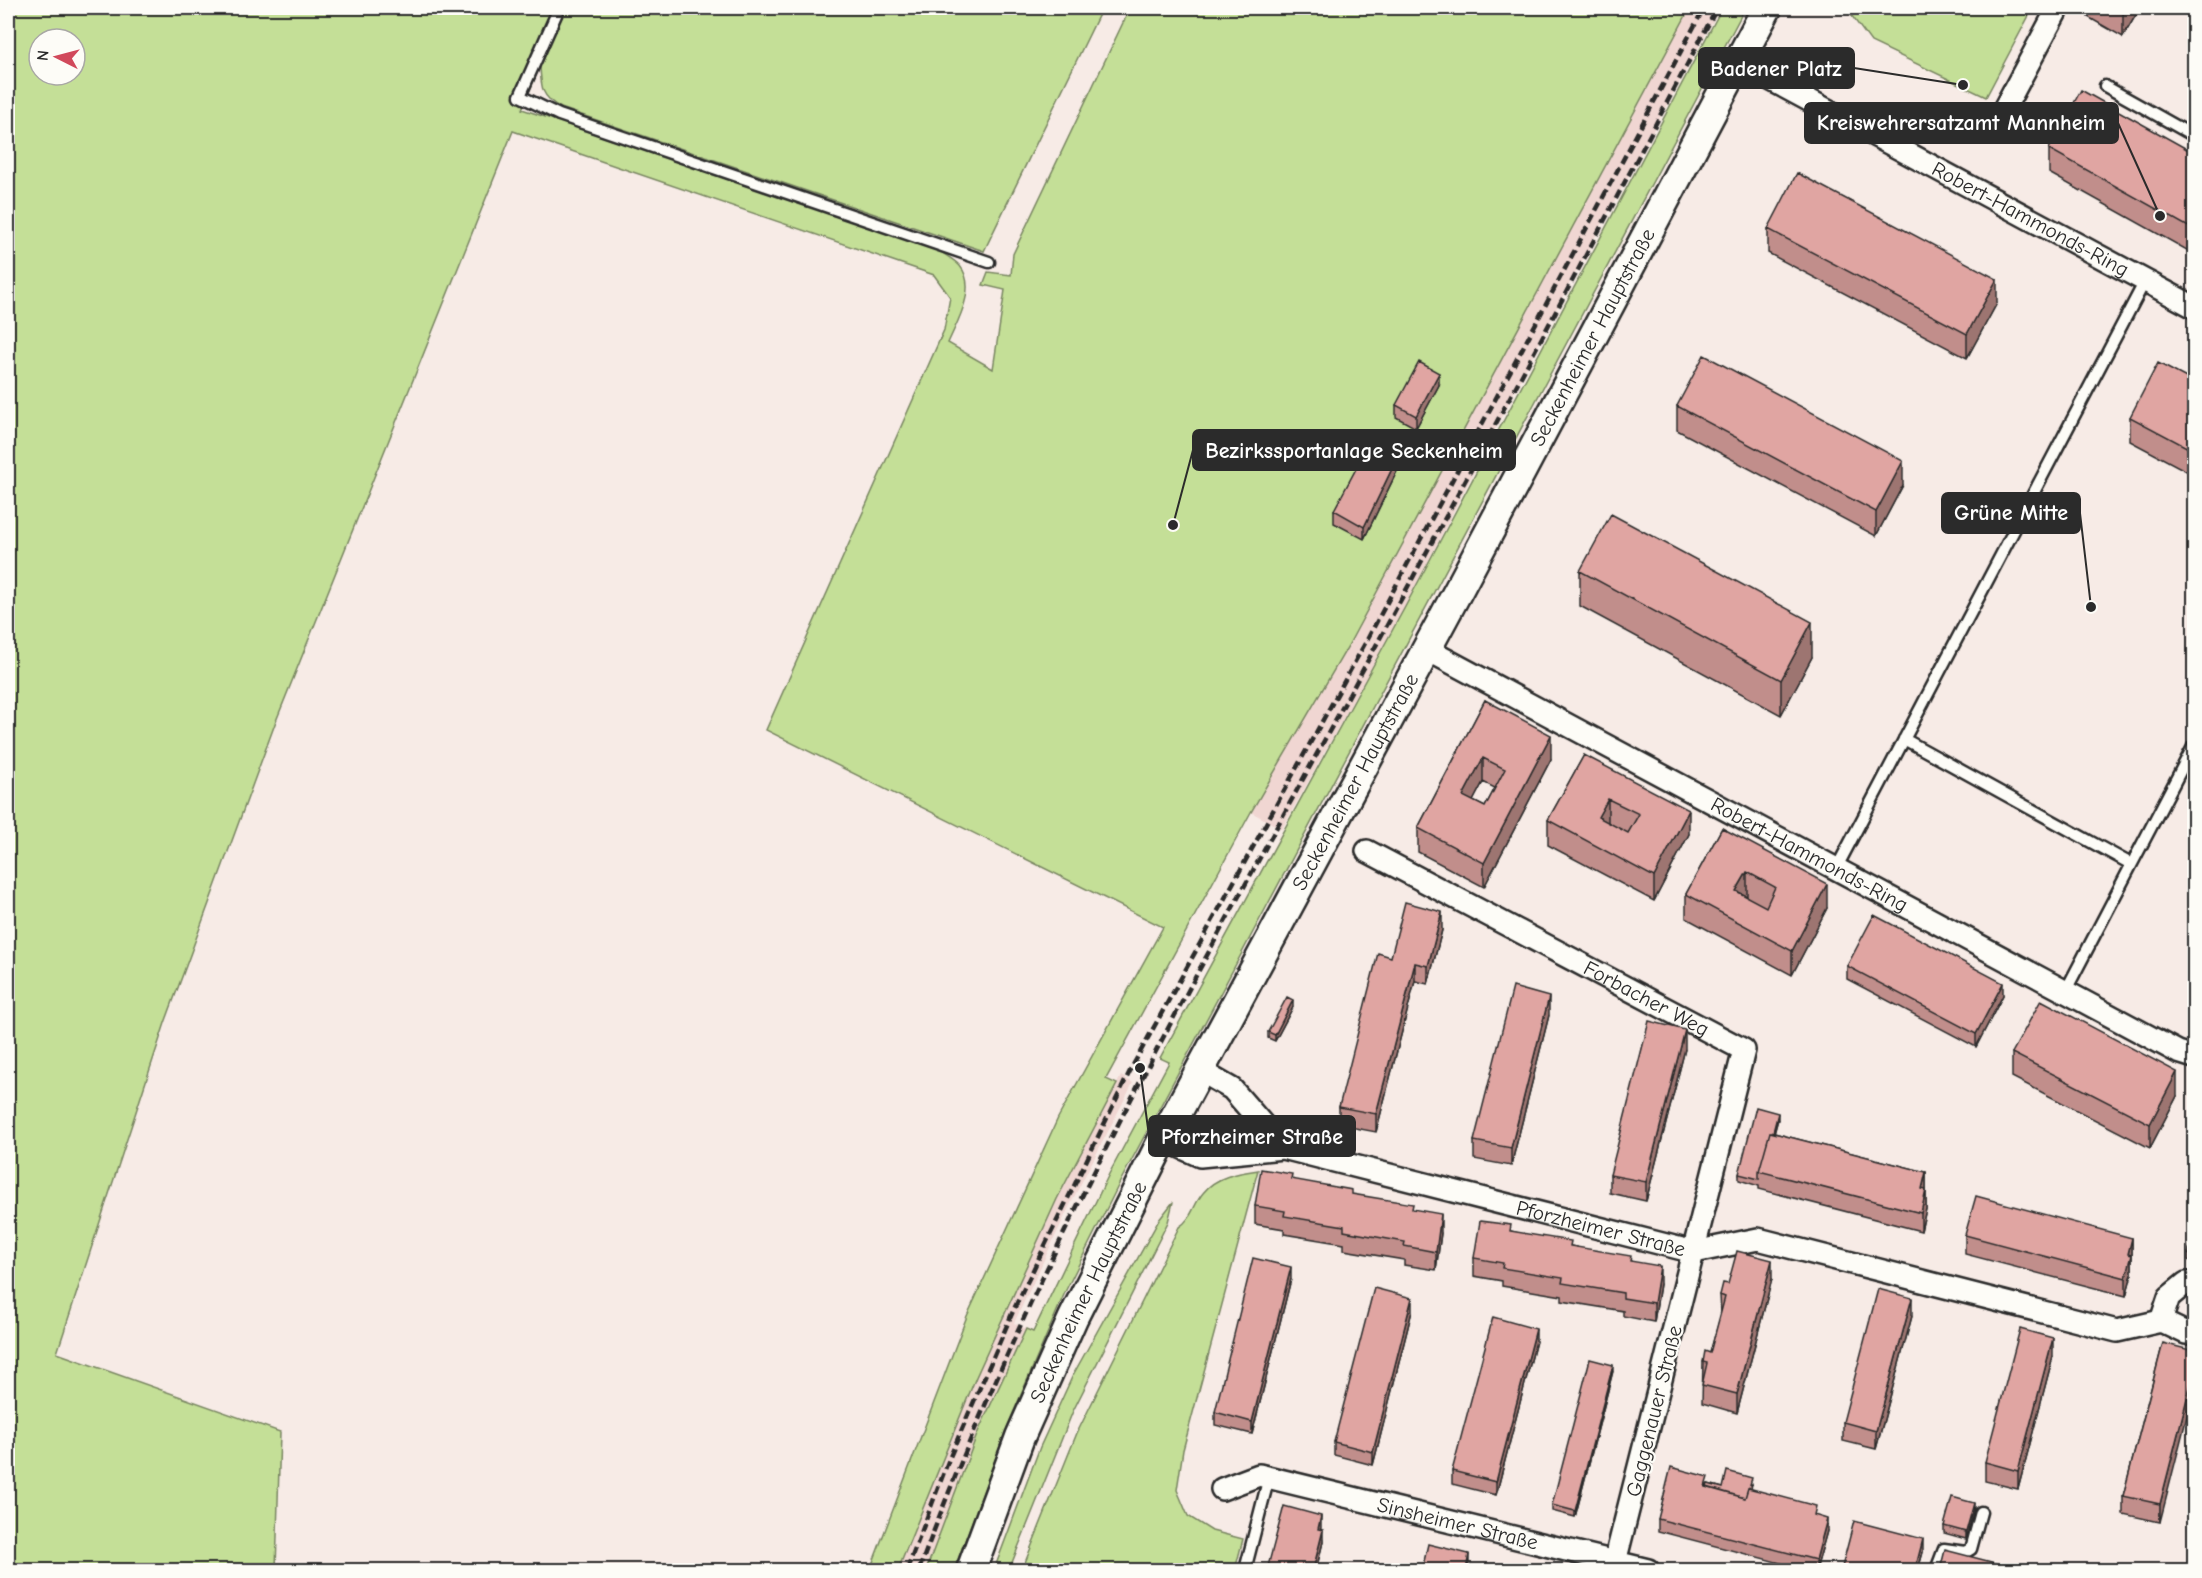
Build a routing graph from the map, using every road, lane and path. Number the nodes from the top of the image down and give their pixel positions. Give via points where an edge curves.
1 (559, 8) edge
2 (1767, 8) edge
3 (2058, 8) edge
4 (1738, 62) junction
5 (2105, 86) dead end
6 (1996, 124) dead end
7 (2194, 136) edge
8 (989, 262) dead end
9 (2145, 281) junction
10 (2194, 307) edge
11 (1426, 649) junction
12 (1904, 739) junction
13 (2194, 745) edge
14 (1366, 851) dead end
15 (2131, 864) junction
16 (1836, 869) junction
17 (2065, 992) junction
18 (2194, 1057) edge
19 (1199, 1070) junction
20 (1163, 1139) junction
21 (1283, 1148) junction
22 (1694, 1252) junction
23 (2194, 1283) edge
24 (2162, 1321) junction
25 (2194, 1332) edge
26 (1269, 1477) junction
27 (1222, 1489) dead end
28 (1981, 1512) dead end
29 (1613, 1566) edge
30 (971, 1570) edge
31 (1245, 1570) edge
32 (1648, 1570) edge
33 (1936, 1570) edge

1 - 8 lane via 520,96 559,115
2 - 4 main road, Seckenheimer Hauptstraße
3 - 6 street
4 - 9 street, Robert-Hammonds-Ring
4 - 11 main road, Seckenheimer Hauptstraße
5 - 7 lane
9 - 10 street, Robert-Hammonds-Ring
9 - 12 lane
11 - 16 street, Robert-Hammonds-Ring
11 - 19 main road, Seckenheimer Hauptstraße
12 - 15 lane
12 - 16 lane
13 - 15 lane
14 - 22 street, Forbacher Weg via 1744,1050
15 - 17 lane
16 - 17 street, Robert-Hammonds-Ring
17 - 18 street, Robert-Hammonds-Ring
19 - 20 main road, Seckenheimer Hauptstraße
19 - 21 street via 1232,1089
20 - 21 street, Pforzheimer Straße via 1200,1156
20 - 30 main road, Seckenheimer Hauptstraße via 1073,1318 1020,1437
21 - 22 street, Pforzheimer Straße
22 - 24 street, Pforzheimer Straße via 1758,1239 2117,1331
22 - 29 street, Gaggenauer Straße
23 - 24 street via 2186,1283 2169,1298
24 - 25 street via 2186,1334
26 - 27 street, Sinsheimer Straße via 1259,1474
26 - 29 street, Sinsheimer Straße
26 - 31 lane
28 - 33 lane via 1971,1549 1944,1549
29 - 32 street, Sinsheimer Straße

